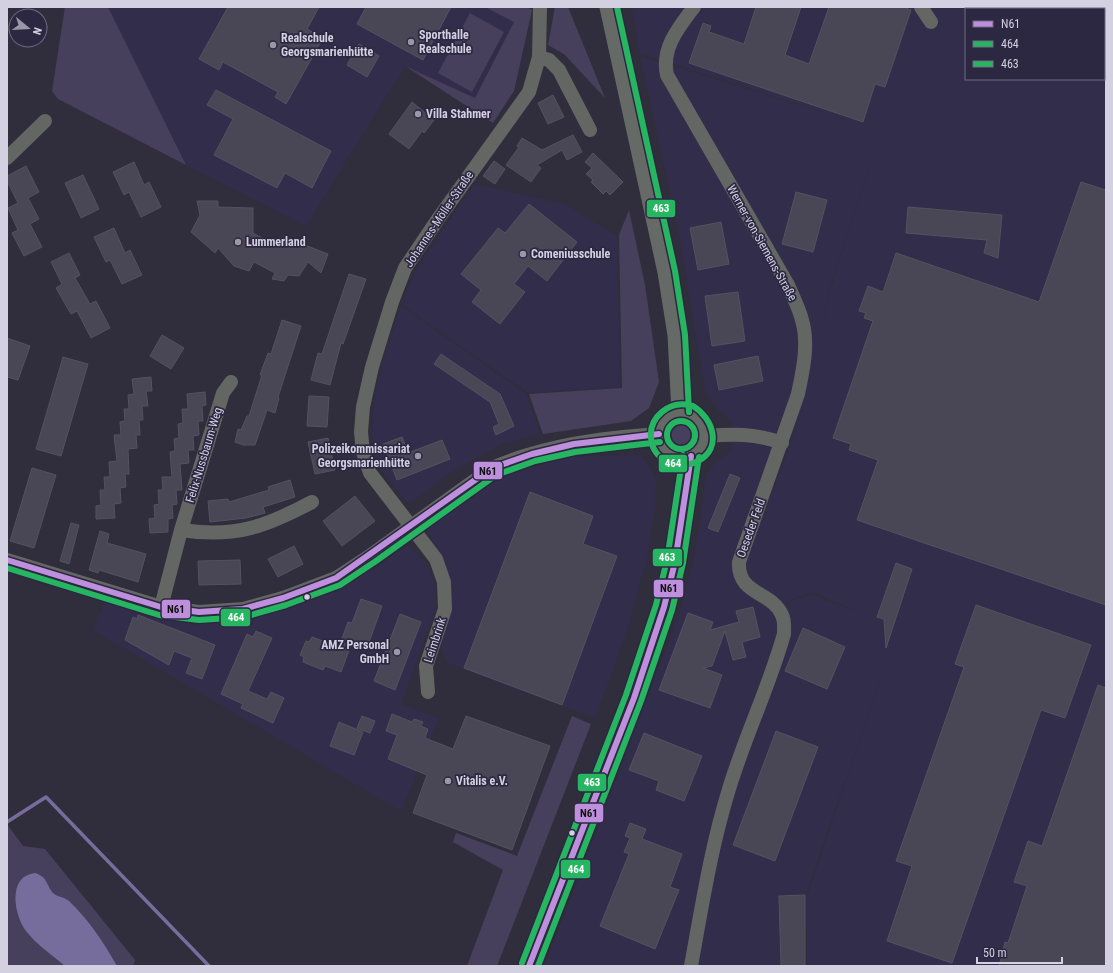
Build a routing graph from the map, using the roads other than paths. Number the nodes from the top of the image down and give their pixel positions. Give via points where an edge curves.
1 (540, 7) edge
2 (609, 7) edge
3 (694, 7) edge
4 (920, 7) edge
5 (931, 22) dead end
6 (539, 58) junction
7 (45, 121) dead end
8 (590, 130) dead end
9 (7, 158) edge
10 (231, 382) dead end
11 (681, 412) junction
12 (659, 434) junction
13 (704, 436) junction
14 (782, 443) junction
15 (684, 456) junction
16 (312, 502) dead end
17 (410, 526) junction
18 (181, 530) junction
19 (7, 560) edge
20 (162, 607) junction
21 (428, 692) dead end
22 (611, 723) junction
23 (599, 789) junction
24 (518, 966) edge
25 (529, 966) edge
26 (691, 966) edge

1 - 6 street, Johannes-Möller-Straße
2 - 11 main road via 678,335
3 - 14 street, Werner-von-Siemens-Straße via 676,30 670,44 666,57 667,75 788,286 802,320 804,367
4 - 5 street
6 - 8 street via 549,60 559,70
6 - 17 street, Johannes-Möller-Straße via 529,92 405,268 372,367 363,408 363,452 370,473
7 - 9 street
10 - 18 street, Felix-Nussbaum-Weg via 223,393
11 - 12 main road via 674,413 664,421
11 - 13 main road via 695,416 700,422
12 - 15 main road via 667,453
12 - 17 street via 585,441 514,458 492,468
13 - 14 street via 744,434 763,436
13 - 15 main road via 700,449
14 - 26 street, Oeseder Feld via 739,562 738,572 748,587 777,608 782,615 784,634 739,758 718,826
15 - 22 main road via 657,590
15 - 23 main road via 681,532 664,607 642,677
16 - 18 street via 258,528 232,533
17 - 20 street via 336,578 283,598 243,609 199,612
17 - 21 street, Leimbrink via 436,559 444,582 445,609 426,666
18 - 20 street, Felix-Nussbaum-Weg
19 - 20 street
22 - 23 main road via 614,733 593,787
22 - 24 main road
23 - 25 main road

